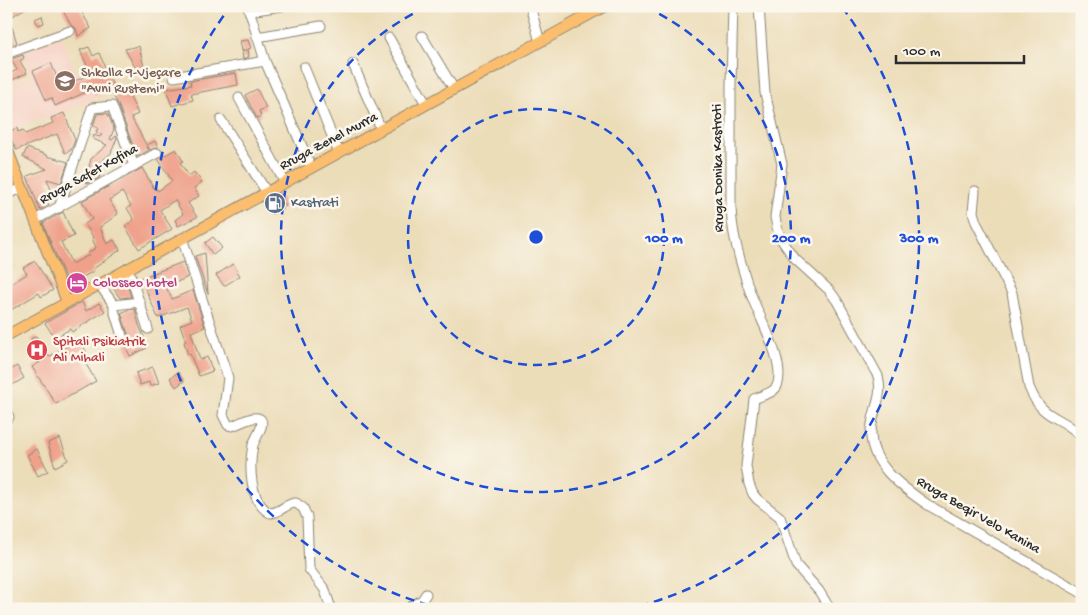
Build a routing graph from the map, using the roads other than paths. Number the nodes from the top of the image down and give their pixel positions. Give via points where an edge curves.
1 (282, 6) edge
2 (530, 6) edge
3 (605, 6) edge
4 (733, 6) edge
5 (759, 6) edge
6 (248, 9) edge
7 (321, 26) dead end
8 (70, 31) dead end
9 (422, 36) dead end
10 (257, 37) junction
11 (389, 38) dead end
12 (540, 42) junction
13 (6, 54) edge
14 (265, 61) junction
15 (353, 64) dead end
16 (304, 67) dead end
17 (174, 77) dead end
18 (454, 89) junction
19 (239, 98) dead end
20 (426, 104) junction
21 (221, 120) dead end
22 (382, 129) junction
23 (6, 146) edge
24 (157, 153) dead end
25 (338, 153) junction
26 (134, 166) junction
27 (311, 167) junction
28 (284, 181) junction
29 (22, 188) junction
30 (266, 191) junction
31 (975, 191) dead end
32 (6, 195) edge
33 (59, 208) junction
34 (35, 220) junction
35 (182, 238) junction
36 (128, 268) junction
37 (99, 284) junction
38 (67, 302) junction
39 (140, 302) junction
40 (114, 305) junction
41 (148, 329) dead end
42 (6, 336) edge
43 (123, 339) dead end
44 (1082, 437) edge
45 (1082, 593) edge
46 (426, 594) dead end
47 (331, 609) edge
48 (407, 609) edge
49 (830, 609) edge

1 - 6 street
2 - 12 street
3 - 12 main road, Rruga Zenel Murra
4 - 49 street, Rruga Donika Kastroti via 732,225 754,301 769,335 779,376 775,390 754,399 746,474 753,494 780,517 796,565
5 - 45 street, Rruga Beqir Velo Kanina via 765,93 782,164 775,217 777,227 795,259 837,301 878,376 880,395 871,434 879,459 899,484 928,505
6 - 10 street
7 - 10 street
8 - 13 street
9 - 18 street
10 - 14 street
11 - 20 street
12 - 18 main road, Rruga Zenel Murra
14 - 17 street
14 - 27 street
15 - 22 street
16 - 25 street
18 - 20 main road, Rruga Zenel Murra
19 - 28 street
20 - 22 main road, Rruga Zenel Murra
21 - 30 street
22 - 25 main road, Rruga Zenel Murra
23 - 29 main road
24 - 26 street, Rruga Safet Kofina
25 - 27 main road, Rruga Zenel Murra
26 - 33 street, Rruga Safet Kofina
26 - 33 street via 112,106 92,108
27 - 28 main road, Rruga Zenel Murra
28 - 30 main road, Rruga Zenel Murra
29 - 32 street
29 - 34 main road
30 - 35 main road, Rruga Zenel Murra
31 - 44 street via 973,212 976,222 1012,293 1034,400 1046,413
33 - 34 street, Rruga Safet Kofina
34 - 38 main road
35 - 36 main road, Rruga Zenel Murra
35 - 47 street via 228,378 225,421 232,426 256,417 262,422 252,450 254,490 264,509 270,513 296,502 303,508 307,517 309,569 325,590
36 - 37 main road, Rruga Zenel Murra
36 - 39 street
37 - 38 main road, Rruga Zenel Murra
37 - 40 street
38 - 42 main road, Rruga Zenel Murra
39 - 40 street
39 - 41 street
40 - 43 street
46 - 48 street

